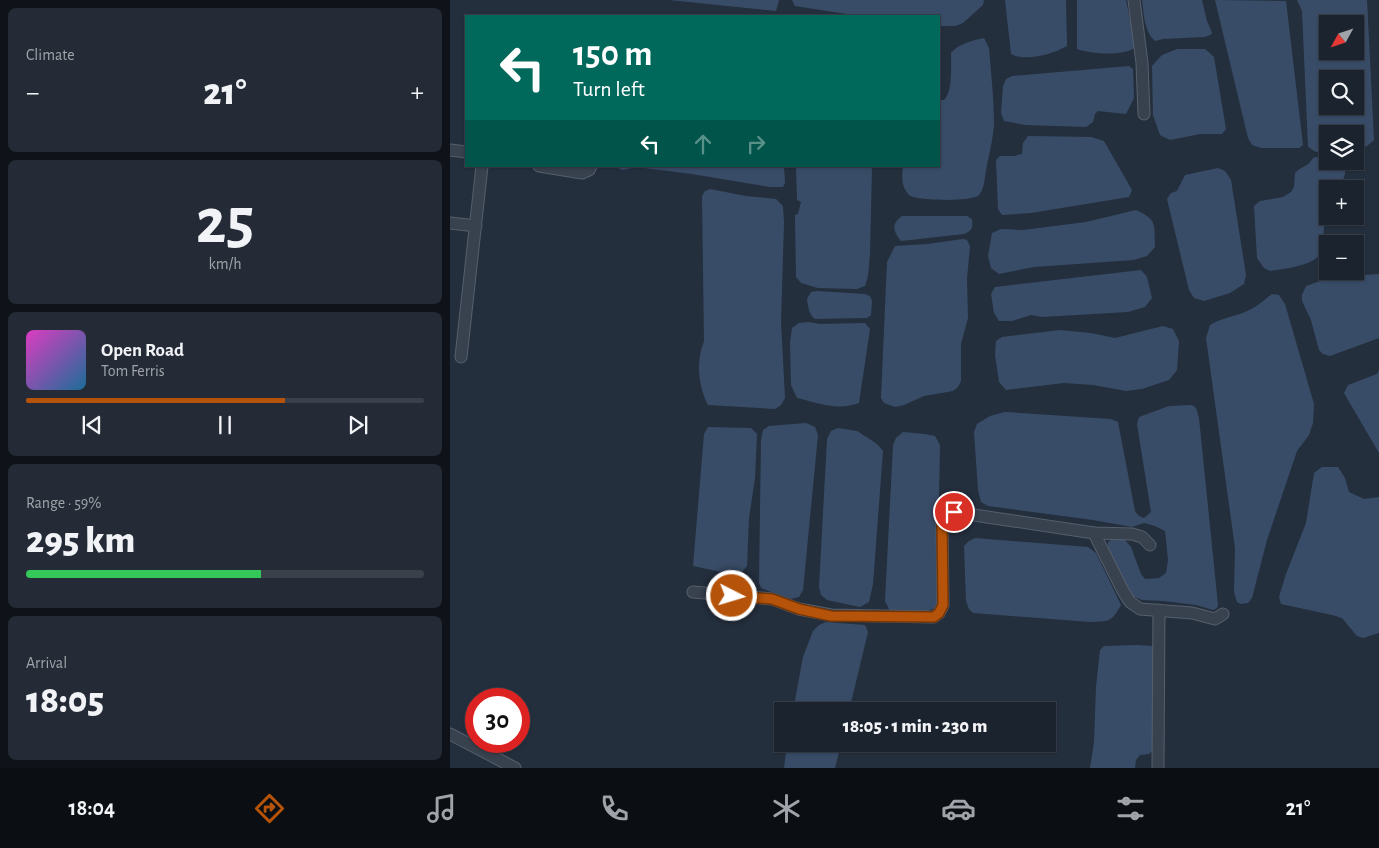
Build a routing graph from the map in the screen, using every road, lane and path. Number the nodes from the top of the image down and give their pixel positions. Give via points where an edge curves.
1 (1134, 0) edge
2 (1144, 114) dead end
3 (450, 150) edge
4 (465, 152) edge
5 (482, 167) edge
6 (545, 167) edge
7 (590, 167) edge
8 (450, 223) edge
9 (476, 226) junction
10 (462, 357) dead end
11 (1094, 533) junction
12 (1150, 545) dead end
13 (693, 592) dead end
14 (1159, 610) junction
15 (1223, 614) dead end
16 (450, 734) edge
17 (515, 768) edge
18 (1158, 768) edge

1 - 2 street
3 - 4 street
5 - 9 street
6 - 7 street via 582,173
8 - 9 street
9 - 10 street
11 - 12 street via 1132,534 1142,537
11 - 13 street via 954,512 948,514 942,523 943,605 934,617 831,616 772,599
11 - 14 street via 1130,602 1140,608
14 - 15 street via 1192,612 1215,618
14 - 18 street
16 - 17 street

